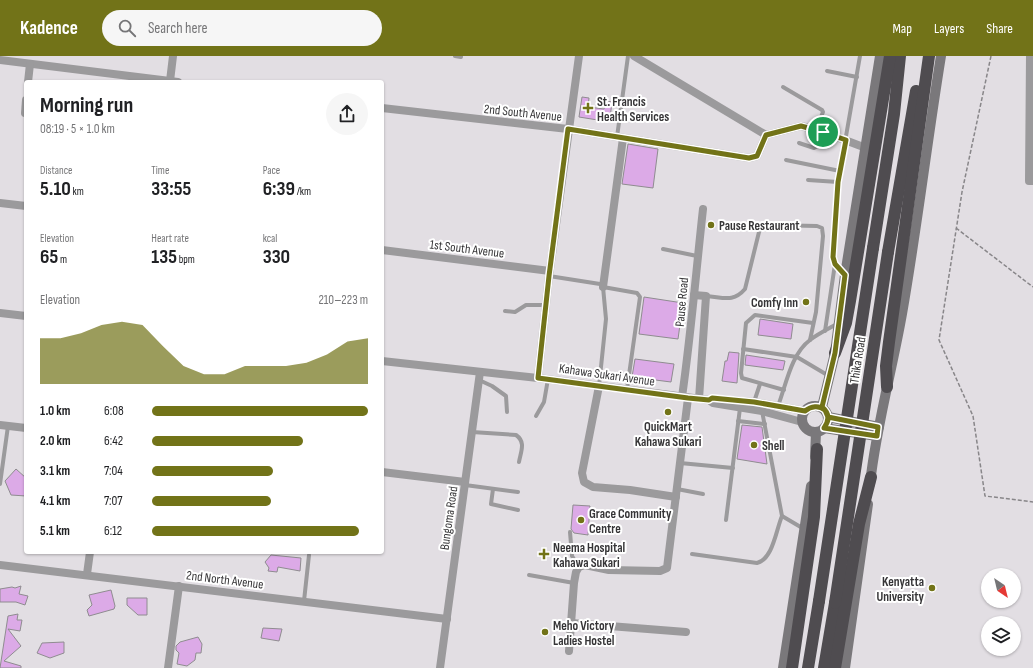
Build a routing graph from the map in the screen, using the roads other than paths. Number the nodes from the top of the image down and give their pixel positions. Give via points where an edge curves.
1 (173, 56) edge
2 (455, 56) edge
3 (579, 56) edge
4 (628, 56) edge
5 (634, 56) edge
6 (860, 56) edge
7 (880, 56) edge
8 (890, 56) edge
9 (900, 56) edge
10 (922, 56) edge
11 (929, 56) edge
12 (940, 56) edge
13 (1030, 56) edge
14 (461, 57) edge
15 (0, 60) edge
16 (30, 64) junction
17 (827, 71) dead end
18 (857, 76) junction
19 (28, 80) edge
20 (158, 80) edge
21 (174, 80) edge
22 (1031, 80) edge
23 (783, 87) dead end
24 (384, 108) edge
25 (568, 129) junction
26 (820, 130) junction
27 (766, 135) junction
28 (620, 138) junction
29 (846, 140) junction
30 (799, 144) dead end
31 (866, 148) junction
32 (786, 160) dead end
33 (840, 171) junction
34 (808, 180) dead end
35 (1033, 181) edge
36 (838, 182) junction
37 (0, 203) edge
38 (24, 206) edge
39 (704, 209) dead end
40 (663, 249) dead end
41 (384, 250) edge
42 (697, 256) junction
43 (835, 264) junction
44 (549, 273) junction
45 (845, 275) junction
46 (604, 287) junction
47 (694, 295) junction
48 (706, 296) junction
49 (546, 305) junction
50 (505, 311) dead end
51 (0, 313) edge
52 (24, 316) edge
53 (813, 323) junction
54 (838, 323) junction
55 (825, 331) junction
56 (810, 340) junction
57 (743, 349) junction
58 (835, 353) junction
59 (797, 357) junction
60 (384, 361) edge
61 (480, 376) junction
62 (829, 376) junction
63 (538, 378) junction
64 (548, 379) junction
65 (760, 384) junction
66 (599, 386) junction
67 (886, 387) junction
68 (627, 389) junction
69 (784, 390) junction
70 (685, 397) junction
71 (699, 398) junction
72 (709, 400) junction
73 (754, 402) junction
74 (778, 406) junction
75 (822, 407) junction
76 (740, 408) junction
77 (762, 411) junction
78 (805, 411) junction
79 (507, 412) dead end
80 (536, 416) dead end
81 (828, 417) junction
82 (738, 421) junction
83 (802, 422) junction
84 (765, 424) junction
85 (4, 425) edge
86 (24, 428) edge
87 (820, 430) junction
88 (878, 431) junction
89 (472, 432) junction
90 (817, 449) junction
91 (520, 462) dead end
92 (680, 463) junction
93 (733, 468) junction
94 (384, 472) edge
95 (871, 477) junction
96 (465, 483) junction
97 (0, 484) edge
98 (677, 488) junction
99 (493, 489) junction
100 (518, 492) dead end
101 (703, 494) dead end
102 (676, 497) junction
103 (518, 510) dead end
104 (782, 516) junction
105 (726, 520) dead end
106 (804, 529) junction
107 (570, 532) dead end
108 (90, 554) edge
109 (309, 554) dead end
110 (692, 554) dead end
111 (0, 565) edge
112 (579, 567) junction
113 (87, 574) junction
114 (529, 575) dead end
115 (574, 583) junction
116 (179, 586) junction
117 (304, 601) junction
118 (447, 619) junction
119 (571, 624) junction
120 (686, 632) dead end
121 (569, 651) dead end
122 (168, 668) edge
123 (440, 668) edge
124 (783, 668) edge
125 (792, 668) edge
126 (808, 668) edge
127 (824, 668) edge
128 (835, 668) edge
129 (845, 668) edge

1 - 21 street
2 - 14 lane
3 - 25 street
4 - 28 lane
5 - 27 street
6 - 18 lane
7 - 31 main road, Thika Road
8 - 58 highway via 850,301
9 - 126 highway, Thika Road, bridge via 894,114
10 - 127 highway, Thika Road, bridge via 888,252
11 - 67 highway via 889,342
12 - 67 main road via 912,258
13 - 22 street
15 - 16 street
16 - 19 street
16 - 20 street
17 - 18 lane
18 - 29 lane
22 - 35 street via 1029,181
23 - 26 lane via 822,110
24 - 25 street, 2nd South Avenue
25 - 28 street, 2nd South Avenue
25 - 44 street
26 - 27 street via 801,126
26 - 29 street
26 - 30 lane via 816,147
27 - 28 street, 2nd South Avenue via 757,156 749,158
28 - 46 street
29 - 31 street
29 - 33 lane
31 - 45 main road, Thika Road
32 - 33 lane
33 - 36 lane
34 - 36 lane
36 - 43 lane via 833,257
37 - 38 street
39 - 42 street, Pause Road
40 - 42 lane
41 - 44 street, 1st South Avenue
42 - 47 street, Pause Road
43 - 45 lane
43 - 55 lane
44 - 46 lane
44 - 49 street
45 - 54 main road, Thika Road
46 - 66 lane via 606,319
46 - 68 lane via 637,293 640,298
47 - 48 street
47 - 70 street, Pause Road
48 - 53 lane via 730,299 739,296 745,289 759,232 763,226 817,226 822,228 823,236
48 - 71 street
49 - 50 lane via 526,305 515,312
49 - 63 street
51 - 52 street
53 - 56 lane
53 - 57 lane via 755,315 746,323
54 - 55 lane
54 - 58 main road, Thika Road
55 - 56 lane
56 - 59 lane
57 - 59 lane
57 - 65 lane via 742,378
58 - 62 main road, Thika Road
59 - 62 lane
59 - 69 lane
60 - 61 street, Kahawa Sukari Avenue
61 - 63 street, Kahawa Sukari Avenue
61 - 79 lane via 506,396
61 - 89 street, Bungoma Road
62 - 75 main road, Thika Road
63 - 64 street, Kahawa Sukari Avenue
64 - 66 street, Kahawa Sukari Avenue
64 - 80 lane via 544,402
65 - 69 lane
65 - 73 lane
66 - 68 street, Kahawa Sukari Avenue
66 - 102 street via 582,473 584,482 593,487
67 - 88 main road
68 - 70 street, Kahawa Sukari Avenue
69 - 74 lane
70 - 71 street, Kahawa Sukari Avenue
70 - 92 street, Pause Road
71 - 72 street, Kahawa Sukari Avenue
72 - 73 street, Kahawa Sukari Avenue via 712,398
72 - 76 street, Kahawa Sukari Avenue
73 - 74 street, Kahawa Sukari Avenue
74 - 78 street, Kahawa Sukari Avenue
75 - 78 main road via 812,407
75 - 81 main road
76 - 77 street, Kahawa Sukari Avenue
76 - 82 lane
77 - 83 street, Kahawa Sukari Avenue
77 - 84 lane
78 - 83 main road
81 - 87 main road
81 - 88 main road
82 - 84 lane
82 - 93 lane
83 - 87 main road via 807,429
84 - 104 lane
85 - 86 street
85 - 97 lane
87 - 88 main road
87 - 90 main road
88 - 95 main road
89 - 91 lane via 516,435 523,442
89 - 96 street, Bungoma Road
90 - 106 main road
90 - 125 highway via 814,517
92 - 93 lane
92 - 98 street, Pause Road
93 - 105 lane
94 - 96 street
95 - 128 highway via 859,524
95 - 129 main road
96 - 99 lane
96 - 118 street, Bungoma Road
98 - 101 lane
98 - 102 street, Pause Road
99 - 100 lane
99 - 103 lane via 491,504
102 - 112 street, Pause Road via 667,568 660,571 609,570 585,565
104 - 106 lane
104 - 110 lane via 769,554 762,562
106 - 124 main road
107 - 112 lane via 572,556
108 - 113 street
109 - 117 lane
111 - 113 street, 2nd North Avenue
112 - 115 street
113 - 116 street, 2nd North Avenue
114 - 115 lane
115 - 119 street
116 - 117 street, 2nd North Avenue
116 - 122 street
117 - 118 street, 2nd North Avenue
118 - 123 street, Bungoma Road
119 - 120 street
119 - 121 street

